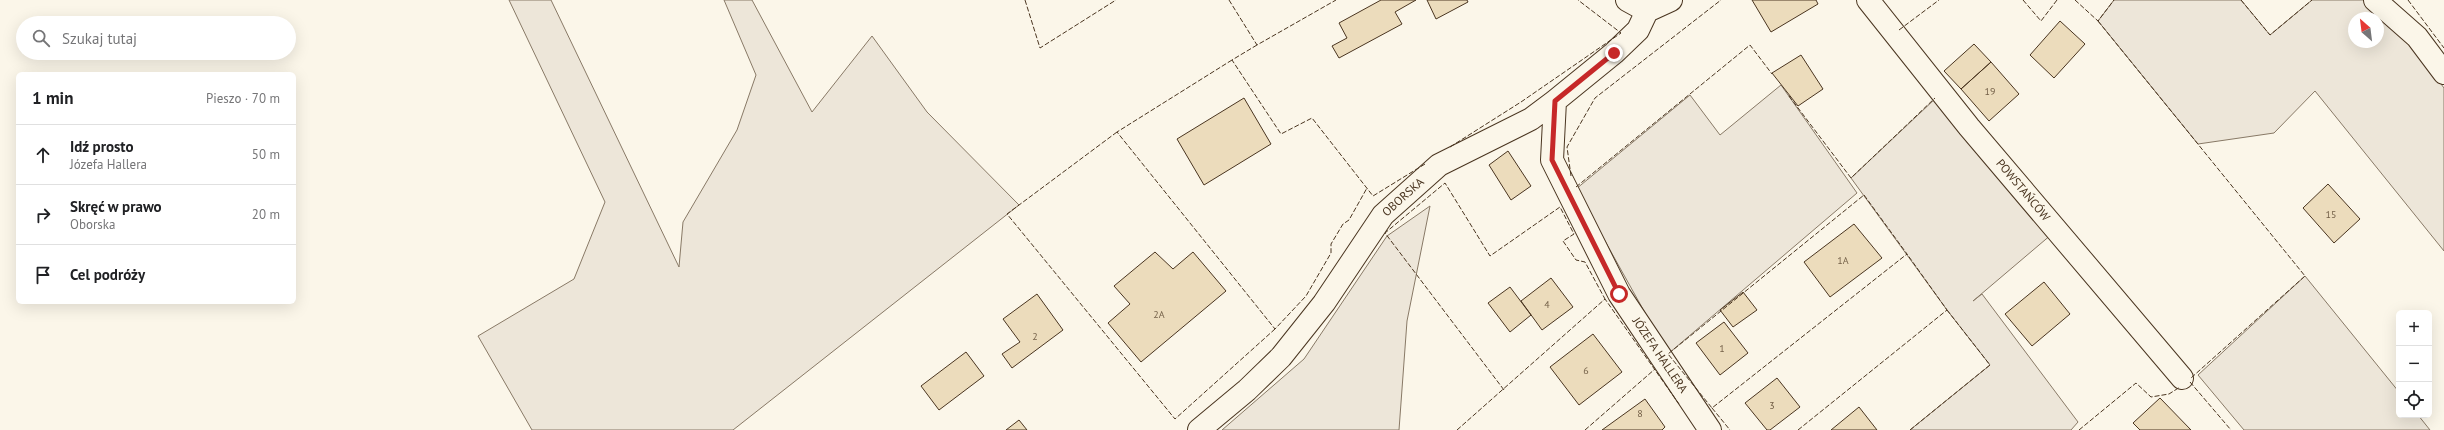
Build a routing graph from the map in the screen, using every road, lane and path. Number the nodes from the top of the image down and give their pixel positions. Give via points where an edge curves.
1 (1627, 0) edge
2 (1671, 0) edge
3 (1868, 0) edge
4 (2375, 0) edge
5 (1647, 11) junction
6 (2444, 73) edge
7 (1555, 101) junction
8 (2182, 378) dead end
9 (1199, 430) edge
10 (1710, 430) edge

1 - 5 street
2 - 5 street
3 - 8 street, POWSTAŃCÓW via 1969,127
4 - 6 street via 2417,38
5 - 7 street, OBORSKA via 1634,34
7 - 9 street, OBORSKA via 1531,119 1440,165 1383,214 1324,303 1282,357
7 - 10 street, JÓZEFA HALLERA via 1552,160 1619,294

